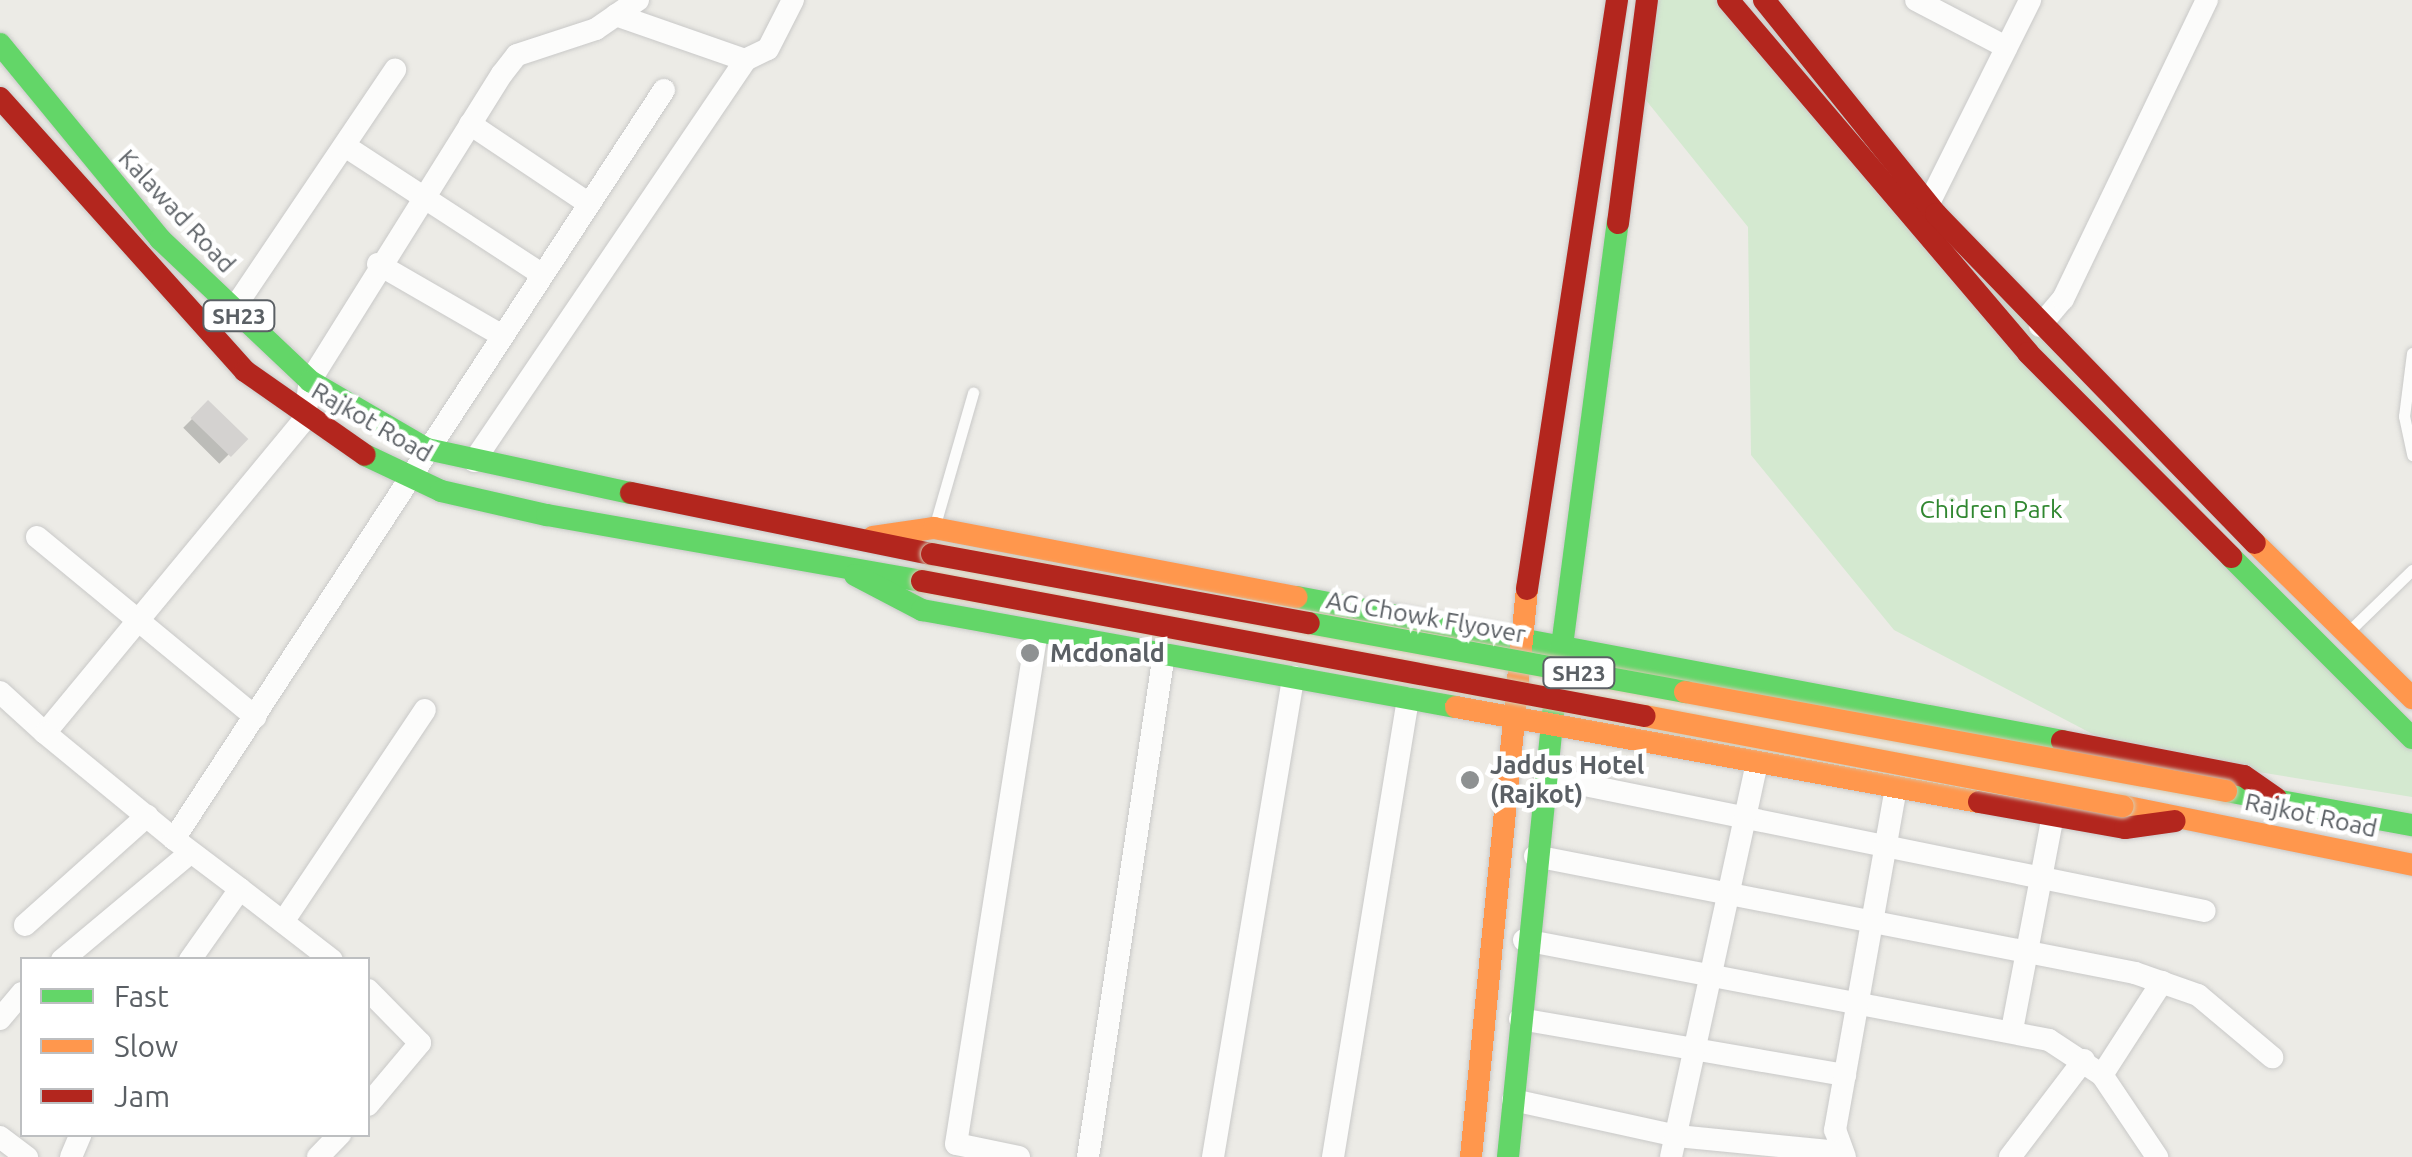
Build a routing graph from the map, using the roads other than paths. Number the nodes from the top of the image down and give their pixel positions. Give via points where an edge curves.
1 (638, 0) edge
2 (793, 0) edge
3 (1617, 0) edge
4 (1647, 0) edge
5 (1728, 0) edge
6 (1764, 0) edge
7 (1916, 0) edge
8 (2030, 0) edge
9 (2207, 0) edge
10 (616, 15) junction
11 (0, 44) edge
12 (2006, 47) junction
13 (746, 60) junction
14 (395, 70) dead end
15 (664, 90) dead end
16 (0, 98) edge
17 (470, 124) junction
18 (348, 148) junction
19 (424, 196) junction
20 (586, 201) junction
21 (1928, 205) junction
22 (378, 264) junction
23 (540, 273) junction
24 (233, 310) junction
25 (2040, 326) junction
26 (501, 336) junction
27 (2412, 353) edge
28 (310, 381) junction
29 (974, 393) dead end
30 (305, 419) junction
31 (427, 449) junction
32 (2412, 454) edge
33 (474, 462) junction
34 (408, 478) junction
35 (934, 528) junction
36 (37, 537) dead end
37 (855, 540) junction
38 (842, 568) junction
39 (2412, 570) edge
40 (139, 620) junction
41 (1037, 631) junction
42 (2346, 634) junction
43 (1519, 638) junction
44 (1562, 644) junction
45 (1164, 654) junction
46 (1292, 678) junction
47 (0, 692) edge
48 (1408, 698) junction
49 (2412, 698) edge
50 (426, 710) dead end
51 (1511, 716) junction
52 (255, 717) junction
53 (1552, 725) junction
54 (46, 732) junction
55 (2412, 738) edge
56 (1758, 762) junction
57 (1544, 777) junction
58 (1896, 787) junction
59 (2282, 801) junction
60 (1750, 813) junction
61 (2053, 815) junction
62 (147, 816) junction
63 (2198, 818) junction
64 (2412, 825) edge
65 (1884, 839) junction
66 (182, 846) junction
67 (1535, 856) junction
68 (2412, 865) edge
69 (2042, 874) junction
70 (240, 889) junction
71 (1732, 895) junction
72 (2205, 912) dead end
73 (1871, 921) junction
74 (283, 922) junction
75 (26, 925) dead end
76 (1524, 940) junction
77 (2028, 948) junction
78 (65, 957) edge
79 (192, 957) edge
80 (328, 957) edge
81 (1715, 973) junction
82 (2162, 982) junction
83 (370, 992) edge
84 (20, 996) edge
85 (1859, 1000) junction
86 (0, 1019) edge
87 (1520, 1019) junction
88 (2012, 1030) junction
89 (1699, 1053) junction
90 (2272, 1057) dead end
91 (2093, 1067) junction
92 (1845, 1075) junction
93 (1513, 1100) junction
94 (370, 1104) edge
95 (337, 1137) edge
96 (1, 1140) edge
97 (1674, 1146) edge
98 (954, 1150) edge
99 (1832, 1154) edge
100 (27, 1157) edge
101 (318, 1157) edge
102 (1019, 1157) edge
103 (1088, 1157) edge
104 (1214, 1157) edge
105 (1333, 1157) edge
106 (1471, 1157) edge
107 (1508, 1157) edge
108 (2010, 1157) edge
109 (2157, 1157) edge

1 - 10 street
2 - 13 street via 768,49
3 - 43 street
4 - 44 street
5 - 55 street via 1828,128 2028,353
6 - 21 street
7 - 12 street
8 - 12 street
9 - 25 street via 2063,299
10 - 13 street
10 - 17 street via 517,55
11 - 24 street, Kalawad Road / SH23 via 100,170
12 - 21 street
13 - 33 street
14 - 18 street
15 - 20 street
16 - 30 street, Rajkot Road / SH23 via 183,309
17 - 19 street
17 - 20 street
18 - 19 street
18 - 24 street
19 - 22 street
19 - 23 street
20 - 23 street
21 - 25 street
22 - 26 street
22 - 28 street
23 - 26 street
24 - 28 street, Kalawad Road / SH23
25 - 42 street
26 - 31 street
27 - 32 lane via 2404,416
28 - 30 street
28 - 31 street, Kalawad Road / SH23
29 - 35 lane
30 - 34 street, Rajkot Road / SH23
30 - 40 street
31 - 33 street, Kalawad Road / SH23
31 - 34 street
33 - 37 street, Kalawad Road / SH23
34 - 38 street, Rajkot Road / SH23 via 547,516
34 - 52 street
35 - 37 street
35 - 43 street
36 - 40 street
37 - 59 street, AG Chowk Flyover / SH23, bridge
38 - 41 street via 922,610
38 - 63 street, SH23, bridge
39 - 42 lane
40 - 52 street
40 - 54 street
41 - 45 street
41 - 98 street
42 - 49 street
43 - 44 street
43 - 51 street
44 - 53 street
44 - 59 street via 2244,776
45 - 46 street
45 - 103 street
46 - 48 street
46 - 104 street
47 - 54 street
48 - 51 street
48 - 105 street
50 - 74 street
51 - 53 street
51 - 106 street
52 - 66 street
53 - 56 street
53 - 57 street
54 - 62 street
56 - 58 street
56 - 60 street
57 - 60 street
57 - 67 street
58 - 61 street
58 - 65 street
59 - 64 street, Rajkot Road / SH23
60 - 65 street
60 - 71 street
61 - 63 street via 2125,828
61 - 69 street
62 - 66 street
62 - 75 street
63 - 68 street, Rajkot Road / SH23
65 - 69 street
65 - 73 street
66 - 70 street
66 - 78 street
67 - 71 street
67 - 76 street
69 - 72 street
69 - 77 street
70 - 74 street
70 - 79 street
71 - 73 street
71 - 81 street
73 - 77 street
73 - 85 street
74 - 80 street
76 - 81 street
76 - 87 street
77 - 82 street
77 - 88 street
81 - 85 street
81 - 89 street
82 - 90 street via 2220,1009
82 - 91 street
83 - 94 street via 420,1043
84 - 86 street
85 - 88 street
85 - 92 street
87 - 89 street
87 - 93 street
88 - 91 street
89 - 92 street
89 - 97 street
91 - 108 street
91 - 109 street
92 - 99 street
93 - 97 street
93 - 107 street
95 - 101 street
96 - 100 street
97 - 99 street
98 - 102 street

